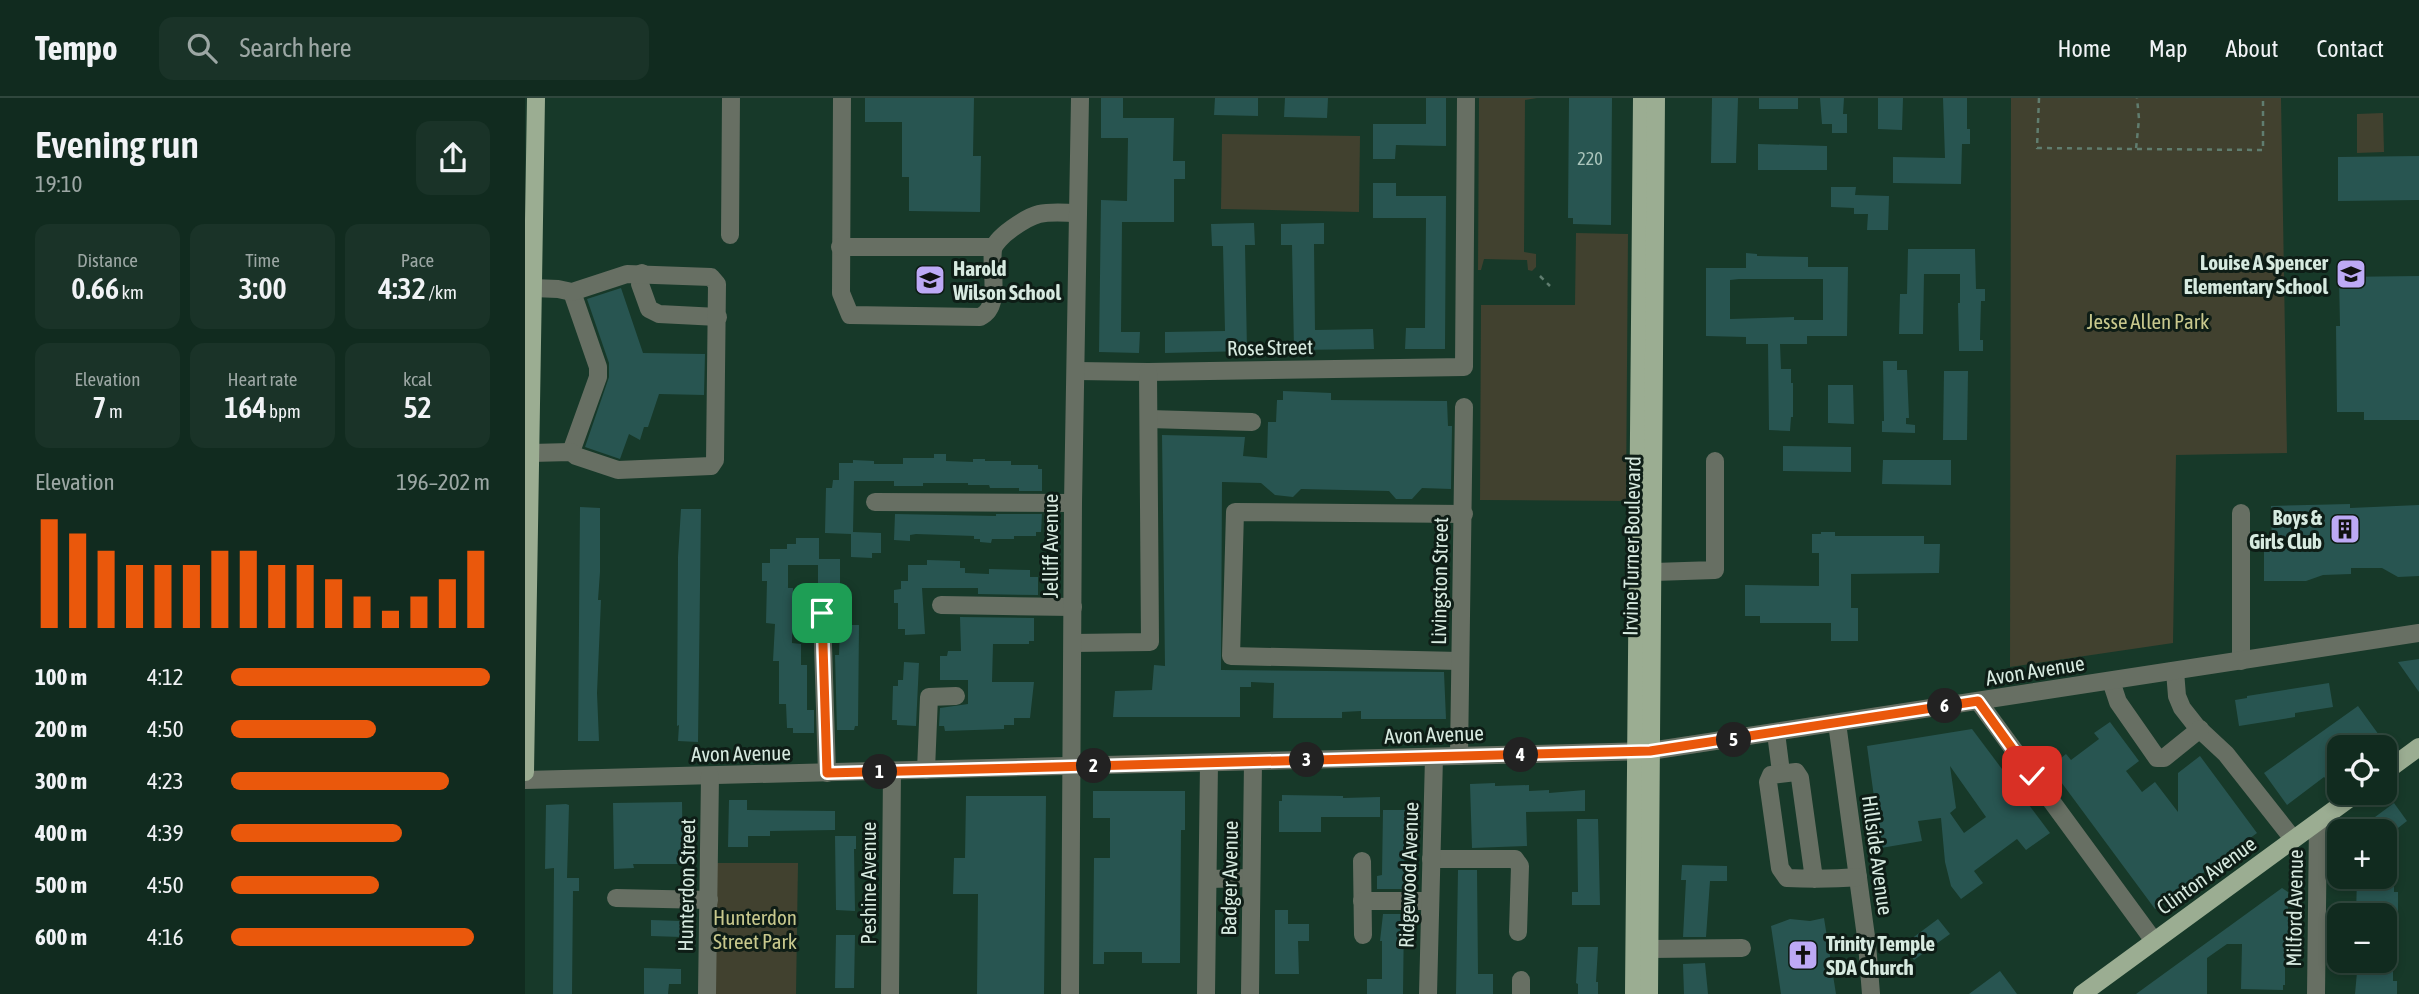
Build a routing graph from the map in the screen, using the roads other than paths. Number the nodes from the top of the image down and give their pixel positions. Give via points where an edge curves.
1 (536, 98) edge
2 (731, 98) edge
3 (842, 98) edge
4 (1080, 98) edge
5 (1466, 98) edge
6 (1642, 98) edge
7 (1656, 98) edge
8 (530, 128) edge
9 (1078, 213) junction
10 (730, 235) dead end
11 (840, 247) junction
12 (993, 247) junction
13 (642, 273) junction
14 (534, 288) junction
15 (572, 292) junction
16 (718, 317) junction
17 (1077, 371) junction
18 (1148, 372) junction
19 (528, 381) edge
20 (1464, 407) dead end
21 (1149, 419) junction
22 (1252, 422) dead end
23 (571, 452) junction
24 (531, 453) junction
25 (1715, 461) dead end
26 (874, 502) dead end
27 (1073, 503) junction
28 (2241, 513) dead end
29 (1464, 514) junction
30 (1654, 572) junction
31 (941, 606) dead end
32 (1073, 607) junction
33 (822, 613) dead end
34 (2419, 633) edge
35 (1073, 643) junction
36 (1460, 661) junction
37 (2241, 661) junction
38 (2175, 671) junction
39 (2111, 681) junction
40 (956, 696) dead end
41 (1978, 701) junction
42 (1837, 723) junction
43 (2200, 729) junction
44 (1776, 733) junction
45 (2419, 747) edge
46 (1643, 752) junction
47 (1434, 757) junction
48 (1459, 757) junction
49 (1253, 762) junction
50 (1209, 763) junction
51 (2397, 763) edge
52 (1071, 767) junction
53 (892, 771) junction
54 (926, 771) junction
55 (525, 772) edge
56 (1781, 772) junction
57 (827, 773) junction
58 (710, 776) junction
59 (525, 779) edge
60 (2341, 805) edge
61 (2318, 822) junction
62 (2293, 839) junction
63 (1431, 859) junction
64 (1362, 861) dead end
65 (1858, 877) junction
66 (1251, 878) junction
67 (1208, 879) junction
68 (1814, 879) junction
69 (617, 898) dead end
70 (709, 900) junction
71 (1362, 901) junction
72 (1430, 901) junction
73 (1518, 932) dead end
74 (1363, 935) dead end
75 (2154, 942) junction
76 (1742, 948) dead end
77 (1650, 949) junction
78 (708, 994) edge
79 (890, 994) edge
80 (1070, 994) edge
81 (1206, 994) edge
82 (1250, 994) edge
83 (1428, 994) edge
84 (1635, 994) edge
85 (1650, 994) edge
86 (1871, 994) edge
87 (2082, 994) edge
88 (2316, 994) edge

1 - 8 main road
2 - 10 street
3 - 11 street
4 - 9 street, Jelliff Avenue
5 - 18 street, Rose Street via 1464,367
6 - 46 main road, Irvine Turner Boulevard
7 - 30 main road, Irvine Turner Boulevard
8 - 14 main road
9 - 12 street via 1038,214
9 - 17 street, Jelliff Avenue
11 - 12 street
11 - 12 street via 841,293 850,315 980,317 991,305
13 - 15 street
13 - 16 street via 640,284 649,309 659,314
13 - 16 street via 711,277 717,284
14 - 15 street
14 - 19 main road
15 - 23 street via 598,377
16 - 23 street via 715,460 711,466 618,470
17 - 18 street, Rose Street
17 - 27 street, Jelliff Avenue
18 - 21 street
19 - 24 main road
20 - 29 street, Livingston Street
21 - 22 street
21 - 35 street via 1150,642
23 - 24 street
24 - 55 main road
25 - 30 street via 1715,570
26 - 27 street
27 - 32 street, Jelliff Avenue
28 - 37 street
29 - 36 street, Livingston Street
29 - 36 street via 1235,512 1231,656
30 - 46 main road, Irvine Turner Boulevard
31 - 32 street
32 - 35 street, Jelliff Avenue
33 - 57 street
34 - 37 street, Avon Avenue
35 - 52 street, Jelliff Avenue
36 - 48 street, Livingston Street
37 - 38 street, Avon Avenue
38 - 39 street, Avon Avenue
38 - 43 street via 2182,708
39 - 41 street, Avon Avenue
39 - 43 street via 2118,702 2157,758 2164,758
40 - 54 street via 929,697
41 - 42 street, Avon Avenue
41 - 75 street
42 - 44 street, Avon Avenue
42 - 65 street, Hillside Avenue
43 - 62 street via 2226,754
44 - 46 street, Avon Avenue
44 - 56 street
45 - 51 main road
46 - 48 street, Avon Avenue
46 - 77 main road, Irvine Turner Boulevard
46 - 84 main road, Irvine Turner Boulevard
47 - 48 street, Avon Avenue
47 - 49 street, Avon Avenue
47 - 63 street, Ridgewood Avenue
49 - 50 street, Avon Avenue
49 - 66 street, Badger Avenue
50 - 52 street, Avon Avenue
50 - 67 street
52 - 54 street, Avon Avenue
52 - 80 street, Jelliff Avenue
53 - 54 street, Avon Avenue
53 - 57 street, Avon Avenue
53 - 79 street, Peshine Avenue
56 - 68 street via 1796,772 1800,778
56 - 68 street via 1767,782 1780,868 1787,878
57 - 58 street, Avon Avenue
58 - 59 street, Avon Avenue
58 - 70 street, Hunterdon Street
60 - 61 main road, Clinton Avenue
61 - 62 main road, Clinton Avenue
61 - 88 street, Milford Avenue
62 - 75 main road, Clinton Avenue
63 - 72 street, Ridgewood Avenue
63 - 73 street via 1518,861
64 - 71 street
65 - 68 street
65 - 86 street, Hillside Avenue
66 - 67 street
66 - 82 street, Badger Avenue
67 - 81 street
69 - 70 street
70 - 78 street, Hunterdon Street
71 - 72 street
71 - 74 street
72 - 83 street, Ridgewood Avenue
75 - 87 main road, Clinton Avenue
76 - 77 street
77 - 85 main road, Irvine Turner Boulevard

